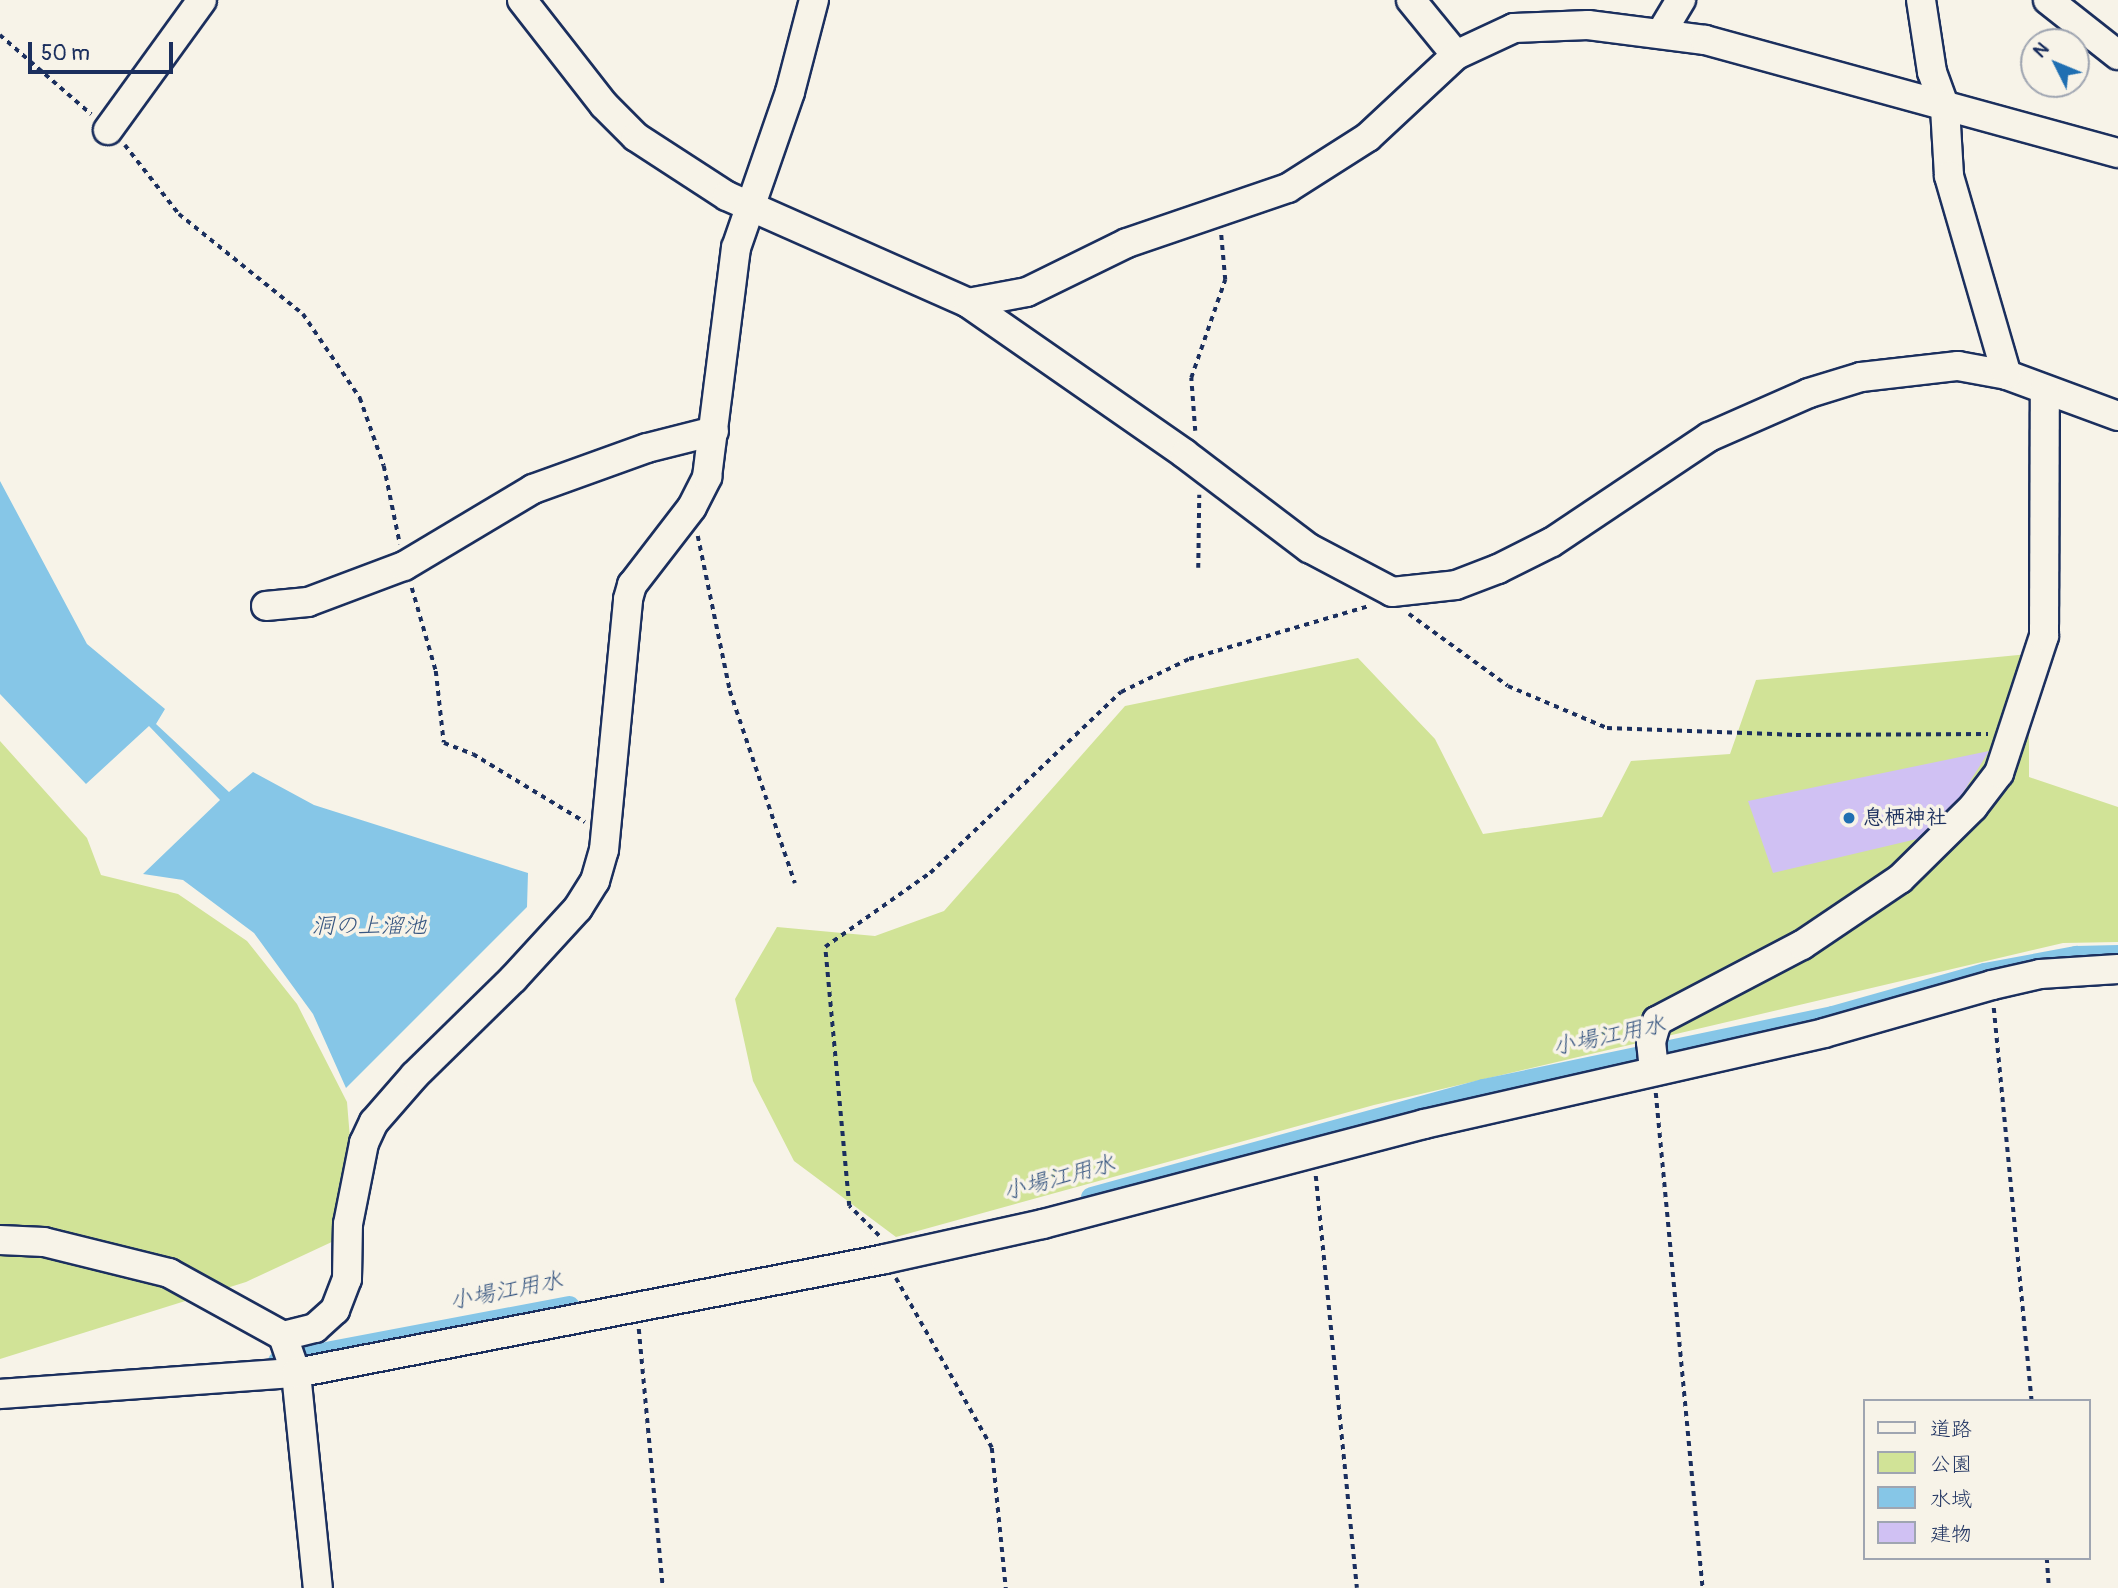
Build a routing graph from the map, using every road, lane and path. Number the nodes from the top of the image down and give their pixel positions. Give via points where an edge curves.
1 (202, 0) edge
2 (522, 0) edge
3 (814, 0) edge
4 (1411, 0) edge
5 (1681, 0) edge
6 (1921, 0) edge
7 (2048, 0) edge
8 (1661, 33) junction
9 (0, 35) edge
10 (1456, 55) junction
11 (2118, 55) edge
12 (1945, 108) junction
13 (108, 130) junction
14 (2118, 153) edge
15 (749, 204) junction
16 (1219, 212) junction
17 (968, 303) junction
18 (2007, 375) junction
19 (2045, 390) junction
20 (2118, 416) edge
21 (714, 431) junction
22 (1198, 463) junction
23 (692, 507) junction
24 (404, 566) junction
25 (1198, 568) dead end
26 (1391, 596) junction
27 (266, 606) dead end
28 (2014, 734) junction
29 (603, 833) junction
30 (795, 883) dead end
31 (2118, 969) edge
32 (1992, 985) junction
33 (1653, 1057) junction
34 (1314, 1151) junction
35 (0, 1240) edge
36 (883, 1249) junction
37 (637, 1307) junction
38 (291, 1357) junction
39 (0, 1394) edge
40 (2032, 1399) edge
41 (2047, 1560) edge
42 (318, 1588) edge
43 (663, 1588) edge
44 (1006, 1588) edge
45 (1357, 1588) edge
46 (1703, 1588) edge
47 (2049, 1588) edge

1 - 13 street
2 - 15 street via 604,105 636,138 727,196
3 - 15 street via 790,92
4 - 10 street
5 - 8 street
6 - 12 street via 1932,72
7 - 11 street
8 - 10 street via 1550,24 1514,28
8 - 12 street via 1866,82
9 - 13 path
10 - 16 street via 1368,137 1288,188
12 - 14 street
12 - 18 street via 1949,176
13 - 24 path via 130,149 179,214 303,314 360,398 384,466
15 - 17 street
15 - 21 street via 728,301
16 - 17 street via 1128,243 1027,292
16 - 22 path via 1226,280 1191,378
17 - 22 street
18 - 19 street
18 - 26 street via 1958,366 1922,367 1861,377 1809,393 1709,437 1552,542 1498,569 1456,585
19 - 20 street
19 - 28 street via 2044,636
21 - 23 street via 707,477
21 - 24 street via 647,448 534,489
22 - 25 path
22 - 26 street via 1309,548
23 - 29 street via 636,579 628,599
23 - 30 path via 730,691
24 - 27 street via 308,602
24 - 29 path via 436,671 444,743 473,754
26 - 28 path via 1508,686 1607,728 1796,735
26 - 36 path via 1189,659 1121,692 930,873 825,947 849,1206
28 - 33 street via 1999,773 1979,799 1900,879 1802,945 1657,1021
29 - 38 street via 595,881 578,908 374,1122 364,1143 348,1224 347,1279 335,1310
31 - 32 street via 2040,974
32 - 33 street via 1824,1033
32 - 40 path
33 - 34 street
33 - 46 path
34 - 36 street via 1043,1224
34 - 45 path
35 - 38 street via 44,1241 169,1273
36 - 37 street
36 - 44 path via 992,1448
37 - 38 street
37 - 43 path
38 - 39 street
38 - 42 street
41 - 47 path

